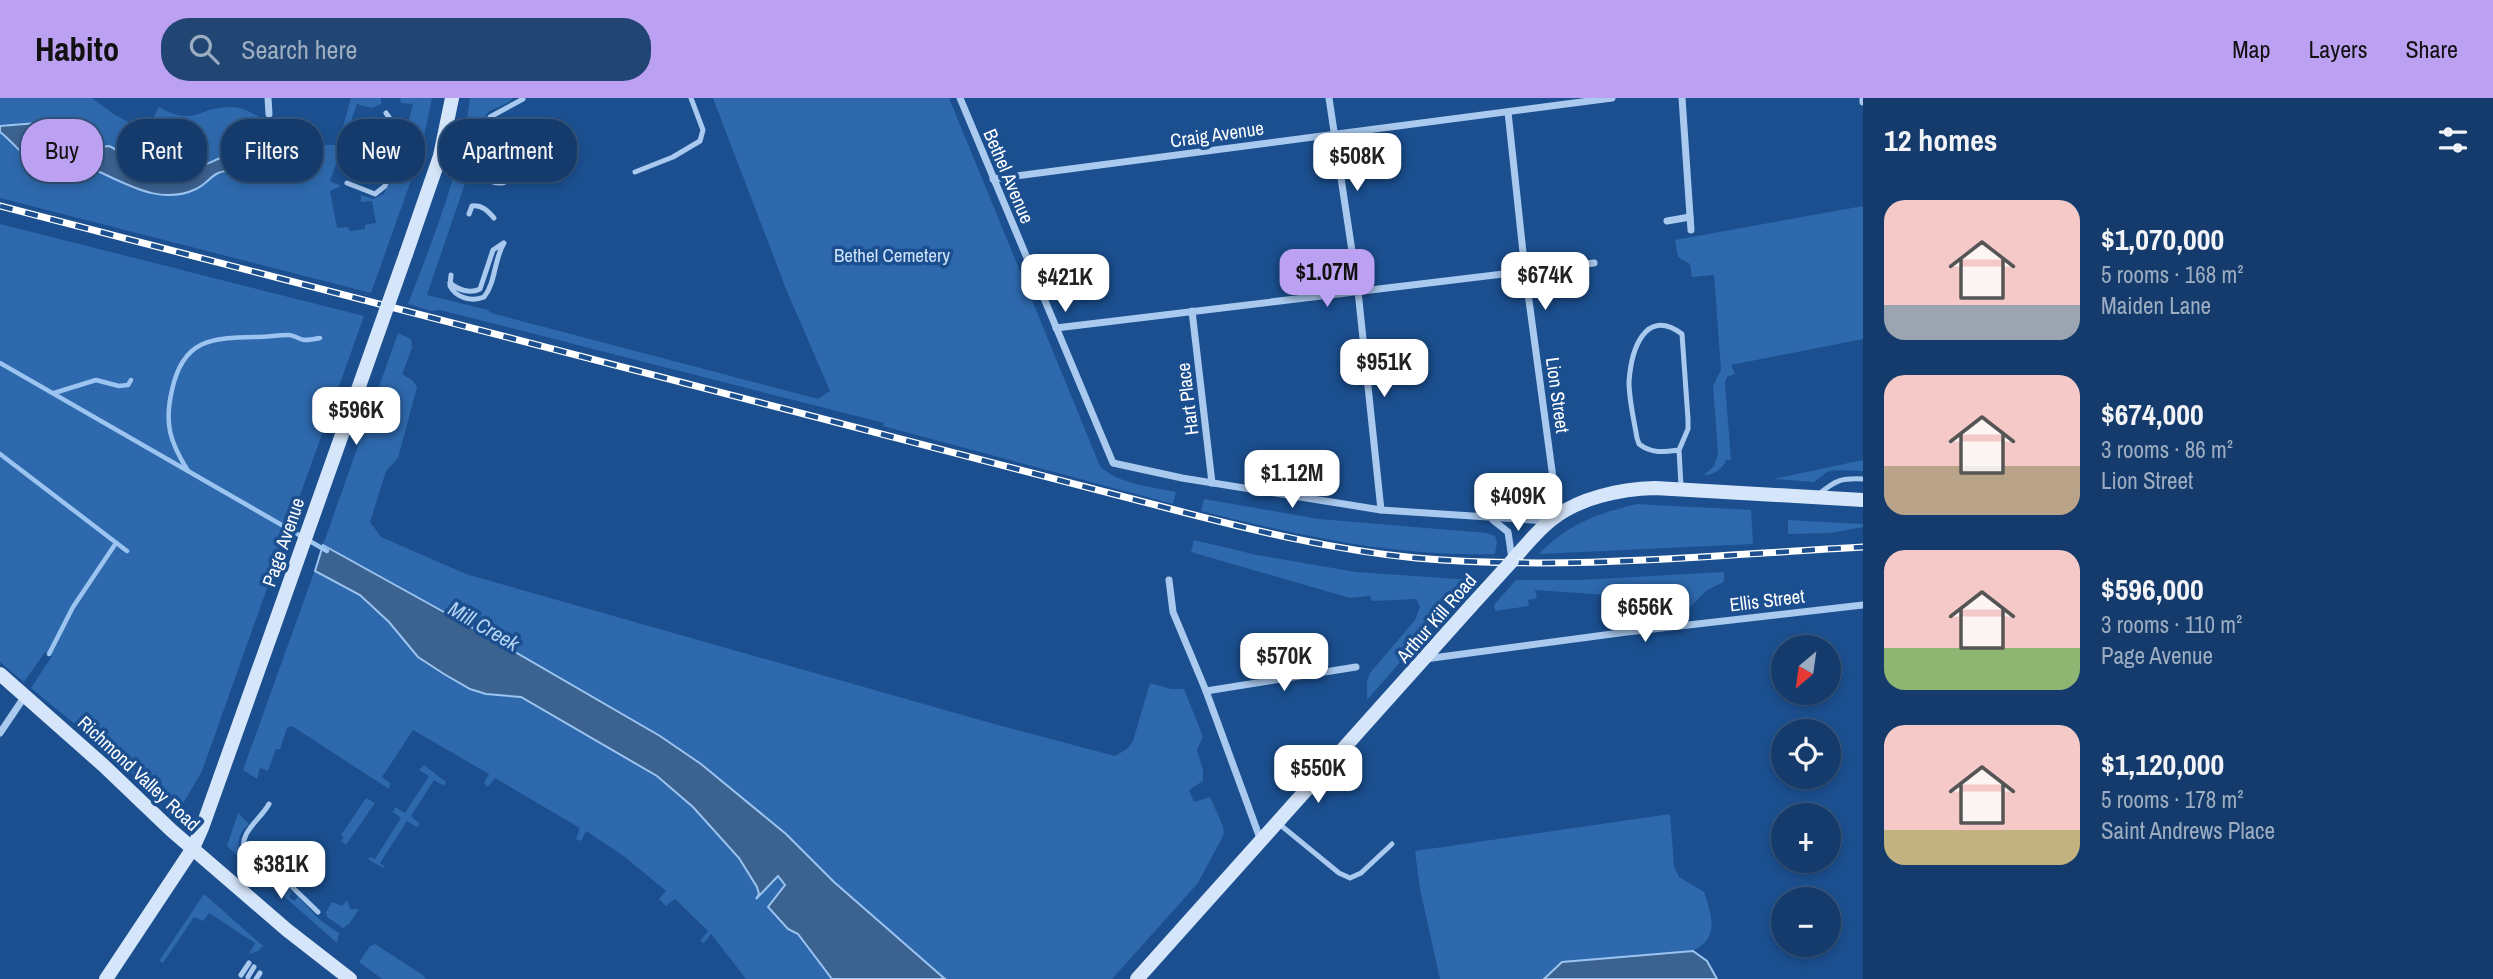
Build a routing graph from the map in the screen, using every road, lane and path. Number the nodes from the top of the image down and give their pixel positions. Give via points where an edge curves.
1 (268, 98) edge
2 (452, 98) edge
3 (691, 98) edge
4 (960, 98) edge
5 (1329, 98) edge
6 (1612, 98) edge
7 (1682, 98) edge
8 (523, 99) edge
9 (1508, 112) junction
10 (386, 113) dead end
11 (269, 114) dead end
12 (489, 119) edge
13 (1334, 134) junction
14 (635, 172) dead end
15 (993, 179) junction
16 (347, 183) dead end
17 (469, 214) dead end
18 (1690, 217) junction
19 (494, 218) dead end
20 (1667, 221) dead end
21 (1691, 230) dead end
22 (504, 243) dead end
23 (1594, 263) dead end
24 (1525, 271) junction
25 (451, 275) dead end
26 (1358, 291) junction
27 (1192, 312) junction
28 (1056, 328) junction
29 (1679, 450) junction
30 (1863, 480) edge
31 (1212, 483) junction
32 (1681, 489) junction
33 (1815, 497) junction
34 (1863, 500) edge
35 (1381, 510) junction
36 (1489, 518) junction
37 (1554, 518) junction
38 (1512, 561) junction
39 (1169, 580) dead end
40 (1863, 605) edge
41 (1425, 660) junction
42 (1356, 667) dead end
43 (0, 674) edge
44 (1206, 691) junction
45 (25, 696) junction
46 (0, 733) edge
47 (269, 804) dead end
48 (1278, 823) junction
49 (1261, 842) junction
50 (1392, 844) dead end
51 (193, 848) junction
52 (318, 912) dead end
53 (251, 965) dead end
54 (260, 973) dead end
55 (245, 976) dead end
56 (106, 979) edge
57 (256, 979) edge
58 (350, 979) edge
59 (1137, 979) edge

1 - 11 street
2 - 51 street, Page Avenue, bridge via 440,156
3 - 14 lane via 703,130 700,141
4 - 15 street, Bethel Avenue
5 - 13 street
6 - 9 street, Craig Avenue
7 - 18 street
8 - 12 lane
9 - 13 street, Craig Avenue
9 - 24 street, Lion Street
10 - 16 lane via 402,136 385,186 375,194
13 - 15 street, Craig Avenue
13 - 26 street
15 - 28 street, Bethel Avenue
17 - 19 lane via 477,205
18 - 20 street
18 - 21 street
22 - 25 lane via 484,297 453,292
23 - 24 street
24 - 26 street
24 - 37 street, Lion Street
26 - 27 street
26 - 35 street
27 - 28 street
27 - 31 street, Hart Place
28 - 31 street, Bethel Avenue via 1111,460
29 - 29 lane via 1688,429 1682,334 1664,325 1652,327 1642,334 1629,383 1637,438 1649,451
29 - 32 lane
30 - 33 lane via 1837,480
31 - 35 street
32 - 33 street, Arthur Kill Road
32 - 37 street, Arthur Kill Road via 1622,491 1584,502
33 - 34 street, Arthur Kill Road
35 - 36 street
36 - 37 street
36 - 38 street via 1508,532
37 - 38 street, Arthur Kill Road
38 - 41 street, Arthur Kill Road, bridge
39 - 44 street via 1173,612
40 - 41 street, Ellis Street
41 - 48 street, Arthur Kill Road
42 - 44 street
43 - 45 street, Richmond Valley Road
44 - 49 street
45 - 46 street
45 - 51 street, Richmond Valley Road
47 - 52 lane via 247,832 244,850
48 - 49 street, Arthur Kill Road
48 - 50 lane via 1350,878 1362,873
49 - 59 street, Arthur Kill Road
51 - 56 street, Page Avenue
51 - 58 street, Richmond Valley Road
53 - 55 lane
54 - 57 lane

